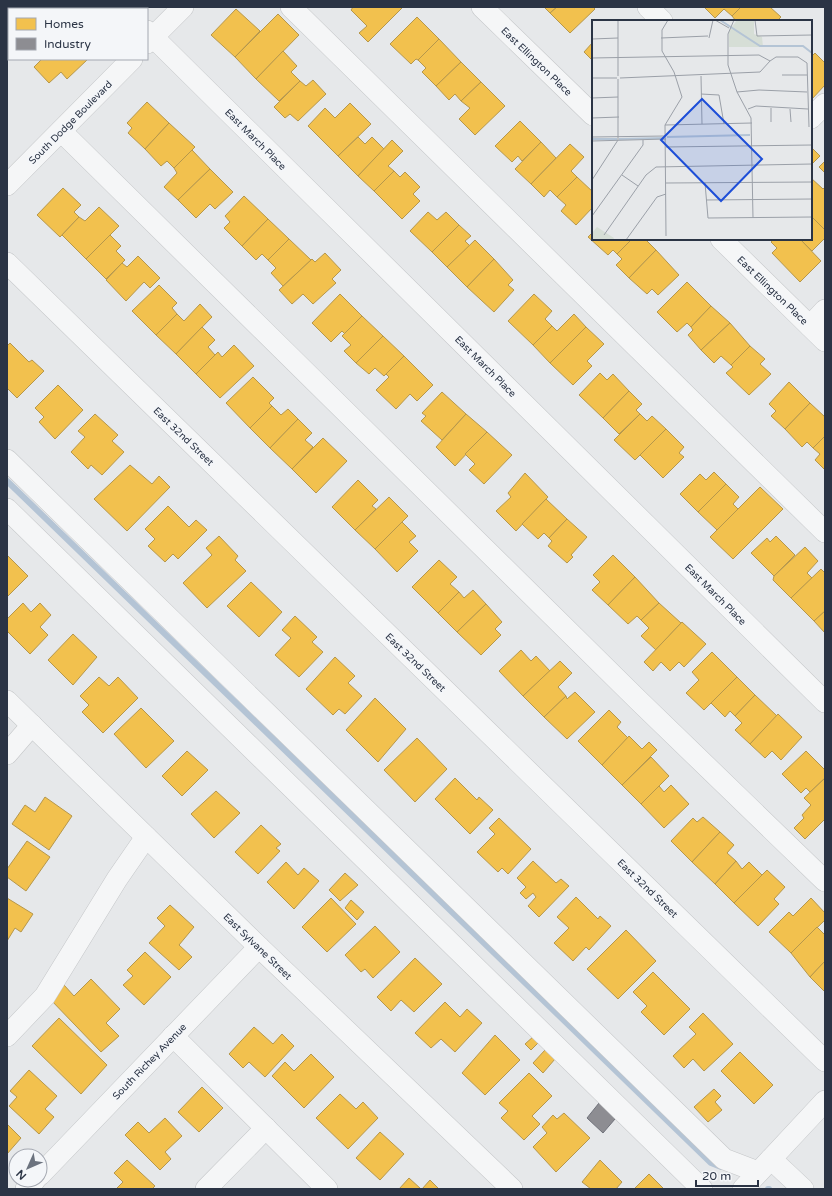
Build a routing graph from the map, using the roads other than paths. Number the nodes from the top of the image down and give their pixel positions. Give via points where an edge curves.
1 (182, 7) edge
2 (292, 7) edge
3 (482, 7) edge
4 (648, 7) edge
5 (661, 20) edge
6 (149, 37) edge
7 (131, 60) edge
8 (825, 104) edge
9 (592, 114) edge
10 (812, 117) edge
11 (61, 131) junction
12 (7, 185) edge
13 (722, 240) edge
14 (7, 263) edge
15 (825, 310) edge
16 (810, 326) junction
17 (825, 341) edge
18 (7, 460) edge
19 (7, 509) edge
20 (825, 532) edge
21 (7, 701) edge
22 (825, 702) edge
23 (32, 725) junction
24 (7, 754) edge
25 (146, 837) junction
26 (825, 881) edge
27 (259, 946) junction
28 (7, 1036) edge
29 (173, 1036) junction
30 (825, 1061) edge
31 (825, 1101) edge
32 (266, 1128) junction
33 (48, 1166) edge
34 (765, 1166) junction
35 (206, 1189) edge
36 (327, 1189) edge
37 (512, 1189) edge
38 (702, 1189) edge
39 (743, 1189) edge
40 (803, 1189) edge

1 - 6 street
2 - 20 street
3 - 9 street, East Ellington Place
4 - 5 street
6 - 22 street, East March Place
7 - 11 street, South Dodge Boulevard
8 - 10 street
11 - 12 street, South Dodge Boulevard
11 - 26 street
13 - 16 street, East Ellington Place
14 - 30 street, East 32nd Street
15 - 16 street
16 - 17 street, East Ellington Place
18 - 34 street via 724,1159
19 - 38 street
21 - 23 street, East Sylvane Street
23 - 24 street
23 - 25 street, East Sylvane Street
25 - 27 street, East Sylvane Street
25 - 28 street via 45,996
27 - 29 street, South Richey Avenue
27 - 37 street, East Sylvane Street
29 - 32 street
29 - 33 street, South Richey Avenue
31 - 34 street
32 - 35 street
32 - 36 street
34 - 39 street
34 - 40 street

